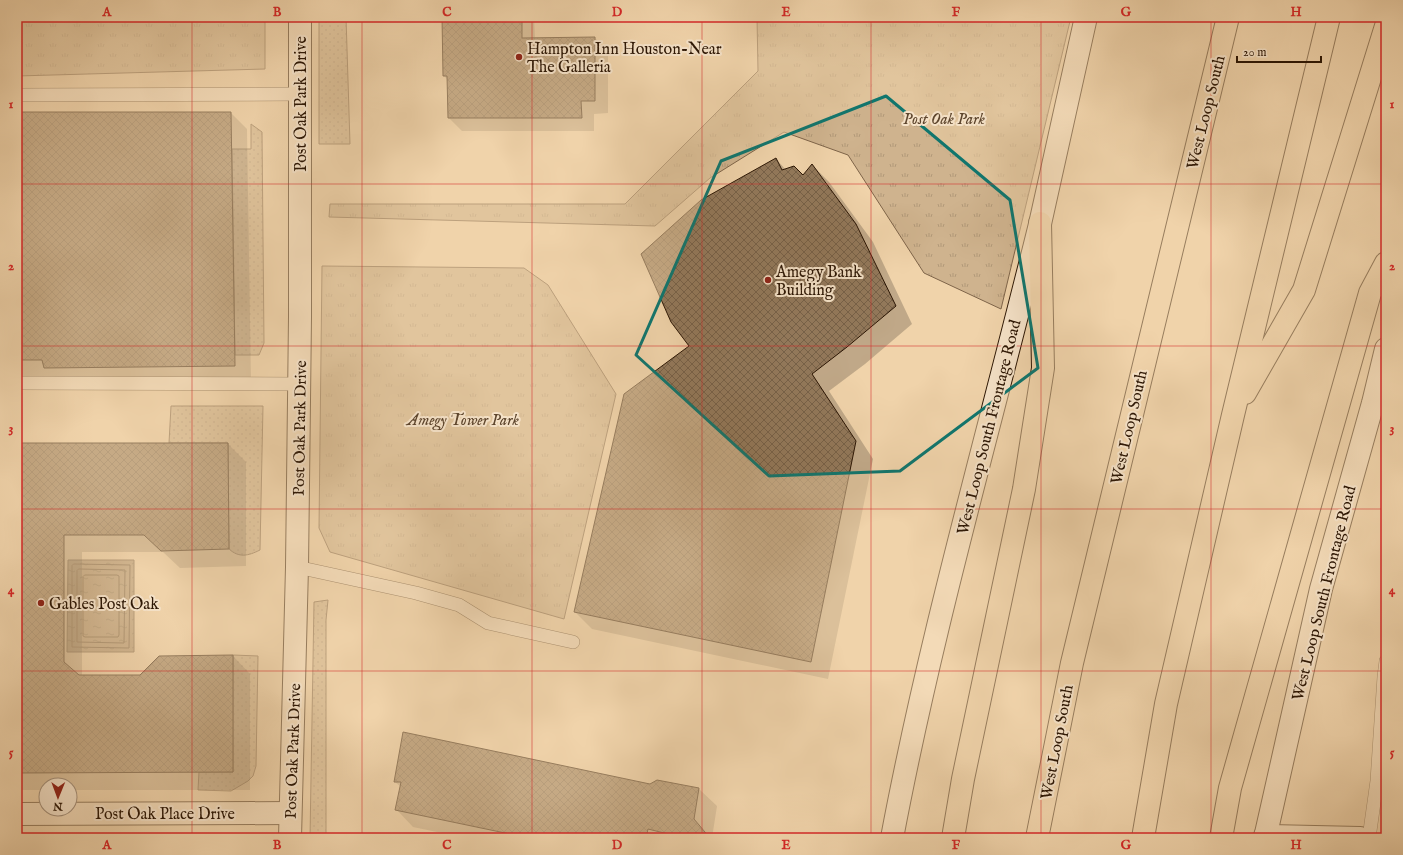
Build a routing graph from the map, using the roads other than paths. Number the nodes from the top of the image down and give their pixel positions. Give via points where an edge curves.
1 (300, 17) edge
2 (1086, 17) edge
3 (1228, 17) edge
4 (1329, 17) edge
5 (1386, 26) edge
6 (300, 94) junction
7 (17, 95) edge
8 (1040, 223) junction
9 (1386, 263) edge
10 (1386, 349) edge
11 (17, 383) edge
12 (299, 384) junction
13 (1380, 404) edge
14 (1233, 415) junction
15 (297, 567) junction
16 (573, 642) dead end
17 (1386, 661) edge
18 (290, 813) junction
19 (17, 814) edge
20 (1265, 837) edge
21 (290, 838) edge
22 (892, 838) edge
23 (954, 838) edge
24 (1037, 838) edge
25 (1143, 838) edge
26 (1221, 838) edge
27 (1360, 838) edge
28 (1369, 838) edge

1 - 6 main road, Post Oak Park Drive
2 - 8 main road, West Loop South Frontage Road
3 - 24 highway, West Loop South via 1072,663
4 - 14 highway
5 - 14 highway via 1304,290
6 - 7 lane
6 - 12 main road, Post Oak Park Drive
8 - 22 main road, West Loop South Frontage Road via 955,553 904,773
8 - 23 highway via 1043,368 1024,489 963,779
9 - 26 highway via 1370,293 1230,788
10 - 13 main road, West Loop South Frontage Road
11 - 12 lane
12 - 15 main road, Post Oak Park Drive
13 - 20 main road, West Loop South Frontage Road via 1321,589
14 - 25 highway via 1166,704
15 - 16 lane via 416,594 459,606 488,623
15 - 18 main road, Post Oak Park Drive
17 - 28 lane via 1377,781
18 - 19 main road, Post Oak Place Drive
18 - 21 main road, Post Oak Park Drive
20 - 27 main road

